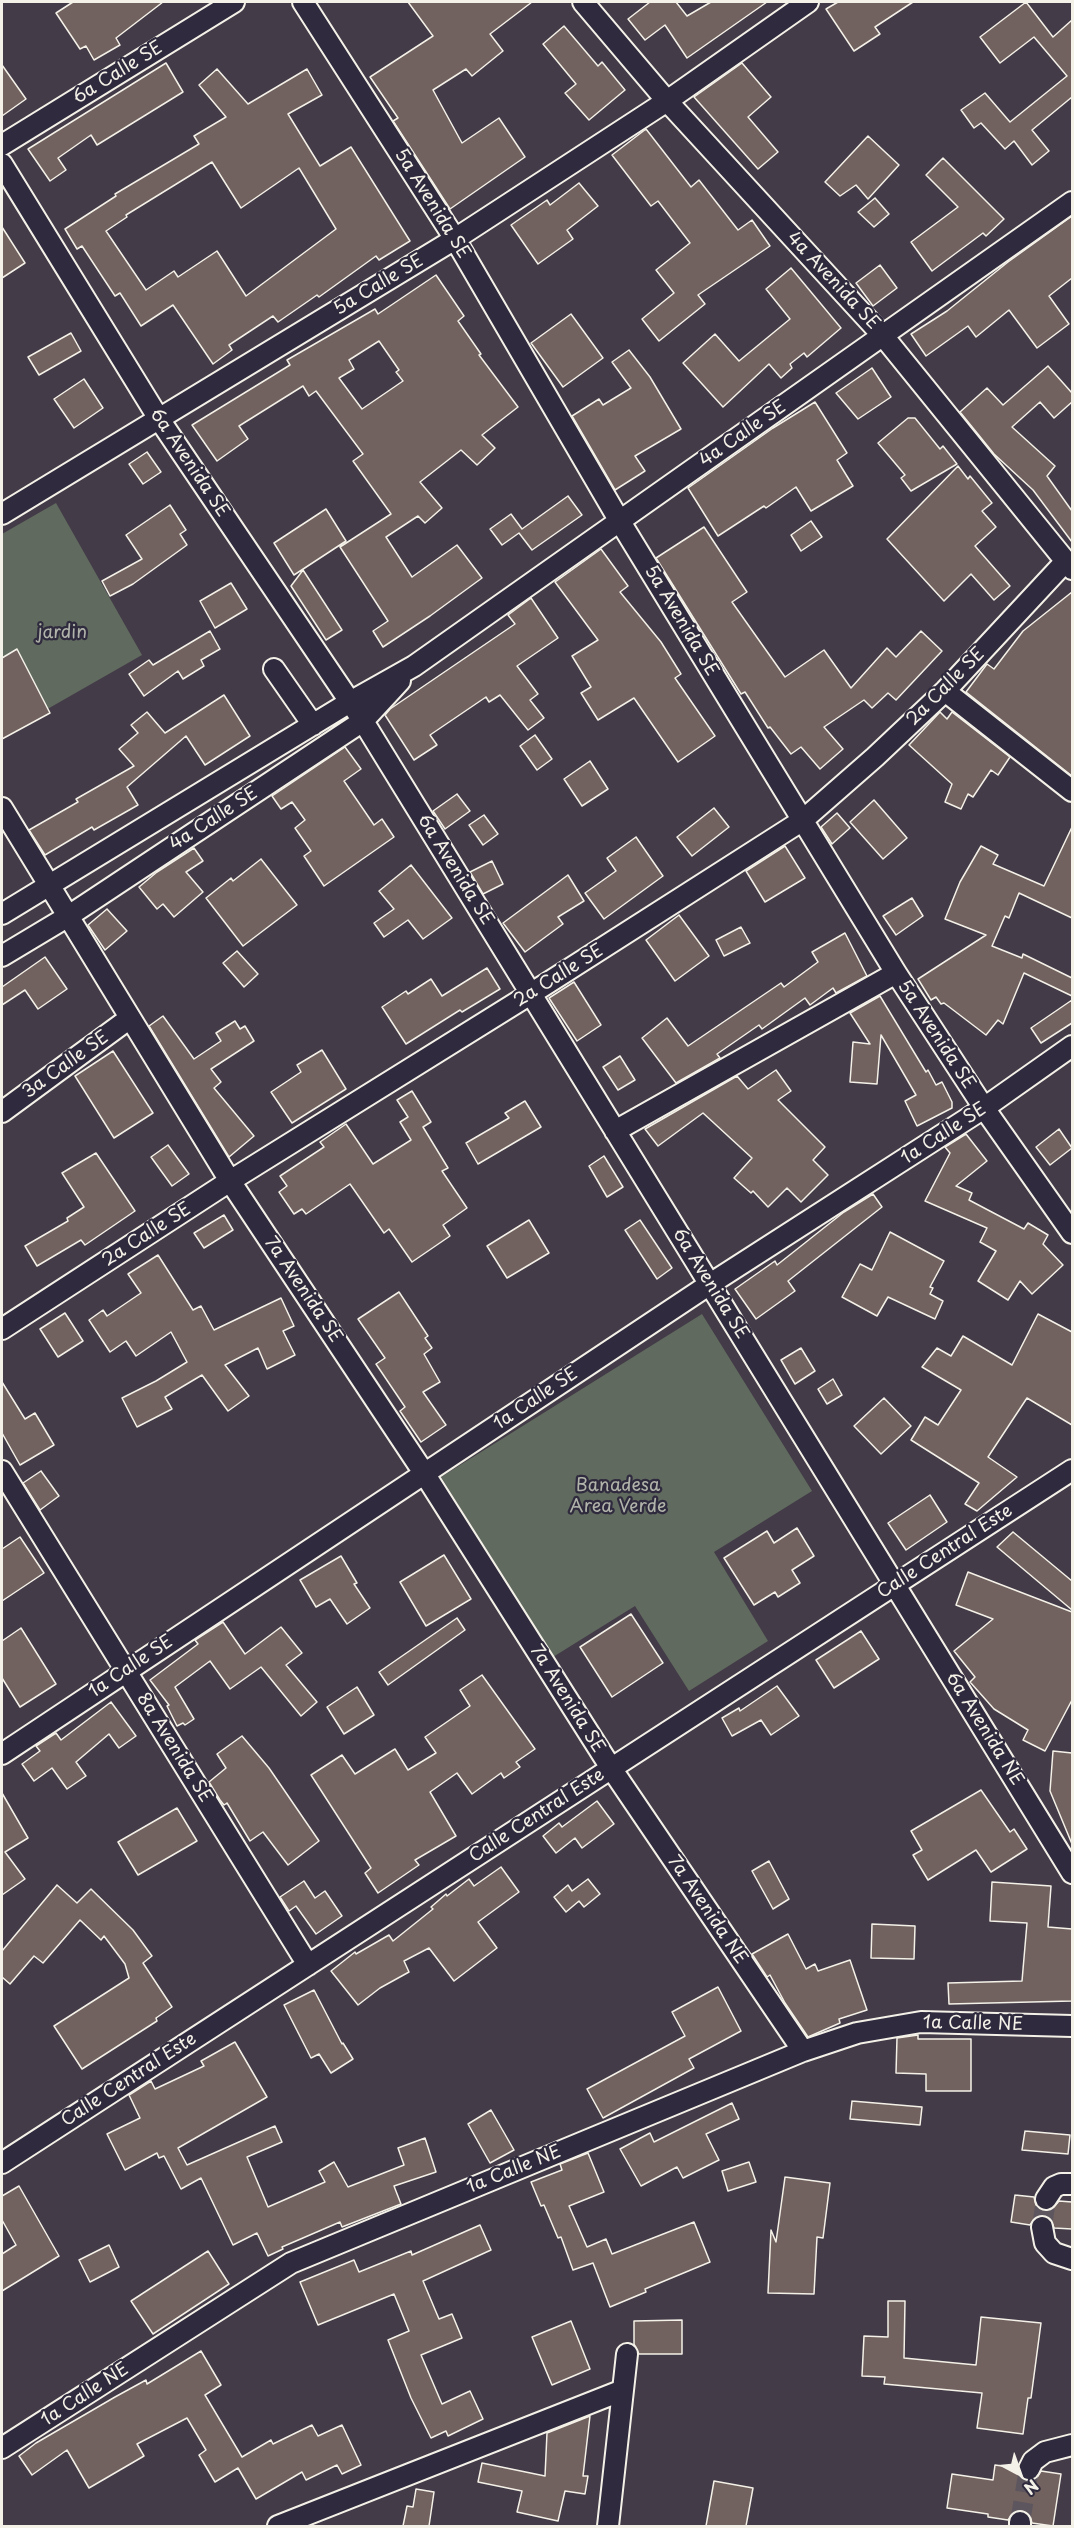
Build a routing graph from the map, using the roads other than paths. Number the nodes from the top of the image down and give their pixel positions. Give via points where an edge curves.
1 (234, 2) edge
2 (303, 2) edge
3 (583, 2) edge
4 (808, 2) edge
5 (667, 101) junction
6 (2, 145) edge
7 (2, 164) edge
8 (1072, 202) edge
9 (455, 238) junction
10 (884, 337) junction
11 (159, 419) junction
12 (2, 514) edge
13 (619, 520) junction
14 (1069, 565) edge
15 (414, 666) junction
16 (274, 669) dead end
17 (945, 691) junction
18 (350, 702) junction
19 (363, 721) junction
20 (313, 725) junction
21 (1072, 791) edge
22 (2, 808) edge
23 (803, 820) junction
24 (48, 887) junction
25 (2, 914) edge
26 (67, 916) junction
27 (2, 956) edge
28 (896, 973) junction
29 (532, 993) junction
30 (130, 1018) junction
31 (1072, 1046) edge
32 (984, 1108) junction
33 (2, 1112) edge
34 (615, 1131) junction
35 (230, 1181) junction
36 (1072, 1233) edge
37 (710, 1284) junction
38 (2, 1329) edge
39 (1072, 1470) edge
40 (2, 1471) edge
41 (424, 1473) junction
42 (895, 1584) junction
43 (125, 1671) junction
44 (2, 1754) edge
45 (611, 1768) junction
46 (1072, 1873) edge
47 (308, 1965) junction
48 (1072, 2026) edge
49 (803, 2051) junction
50 (2, 2163) edge
51 (1072, 2184) edge
52 (1046, 2199) dead end
53 (1042, 2227) tunnel mouth
54 (1072, 2259) edge
55 (627, 2355) dead end
56 (623, 2390) junction
57 (1072, 2445) edge
58 (2, 2448) edge
59 (1029, 2469) tunnel mouth
60 (278, 2526) edge
61 (608, 2526) edge

1 - 6 street, 6a Calle SE
2 - 9 street, 5a Avenida SE
3 - 5 street, 4a Avenida SE
4 - 5 street, 5a Calle SE
5 - 9 street, 5a Calle SE
5 - 10 street, 4a Avenida SE
7 - 11 street, 6a Avenida SE
8 - 10 street, 4a Calle SE
9 - 11 street, 5a Calle SE
9 - 13 street, 5a Avenida SE
10 - 13 street, 4a Calle SE
10 - 14 street, 4a Avenida SE
11 - 12 street, 5a Calle SE
11 - 18 street, 6a Avenida SE
13 - 15 street, 4a Calle SE
13 - 23 street, 5a Avenida SE
14 - 17 street, 2a Calle SE
15 - 18 street, 4a Calle SE
15 - 19 street, 4a Calle SE
16 - 20 street
17 - 21 street
17 - 23 street, 2a Calle SE
18 - 19 street, 6a Avenida SE
18 - 20 street, 4a Calle SE
19 - 26 street, 4a Calle SE
19 - 29 street, 6a Avenida SE
20 - 24 street, 4a Calle SE
22 - 24 street, 7a Avenida SE
23 - 28 street, 5a Avenida SE
23 - 29 street, 2a Calle SE
24 - 25 street, 4a Calle SE
24 - 26 street, 7a Avenida SE
26 - 27 street, 4a Calle SE
26 - 30 street, 7a Avenida SE
28 - 32 street, 5a Avenida SE
28 - 34 street
29 - 34 street, 6a Avenida SE
29 - 35 street, 2a Calle SE
30 - 33 street, 3a Calle SE
30 - 35 street, 7a Avenida SE
31 - 32 street, 1a Calle SE
32 - 36 street, 5a Avenida SE
32 - 37 street, 1a Calle SE
34 - 37 street, 6a Avenida SE
35 - 38 street, 2a Calle SE
35 - 41 street, 7a Avenida SE
37 - 41 street, 1a Calle SE
37 - 42 street, 6a Avenida SE
39 - 42 street, Calle Central Este
40 - 43 street, 8a Avenida SE
41 - 43 street, 1a Calle SE
41 - 45 street, 7a Avenida SE
42 - 45 street, Calle Central Este
42 - 46 street, 6a Avenida NE
43 - 44 street, 1a Calle SE
43 - 47 street, 8a Avenida SE
45 - 47 street, Calle Central Este
45 - 49 street, 7a Avenida NE
47 - 50 street, Calle Central Este
48 - 49 street, 1a Calle NE via 921,2022 856,2033
49 - 58 street, 1a Calle NE via 291,2263
51 - 52 street via 1054,2187
53 - 54 street via 1045,2243 1054,2253
55 - 56 street
56 - 60 street
56 - 61 street
57 - 59 street via 1045,2452

